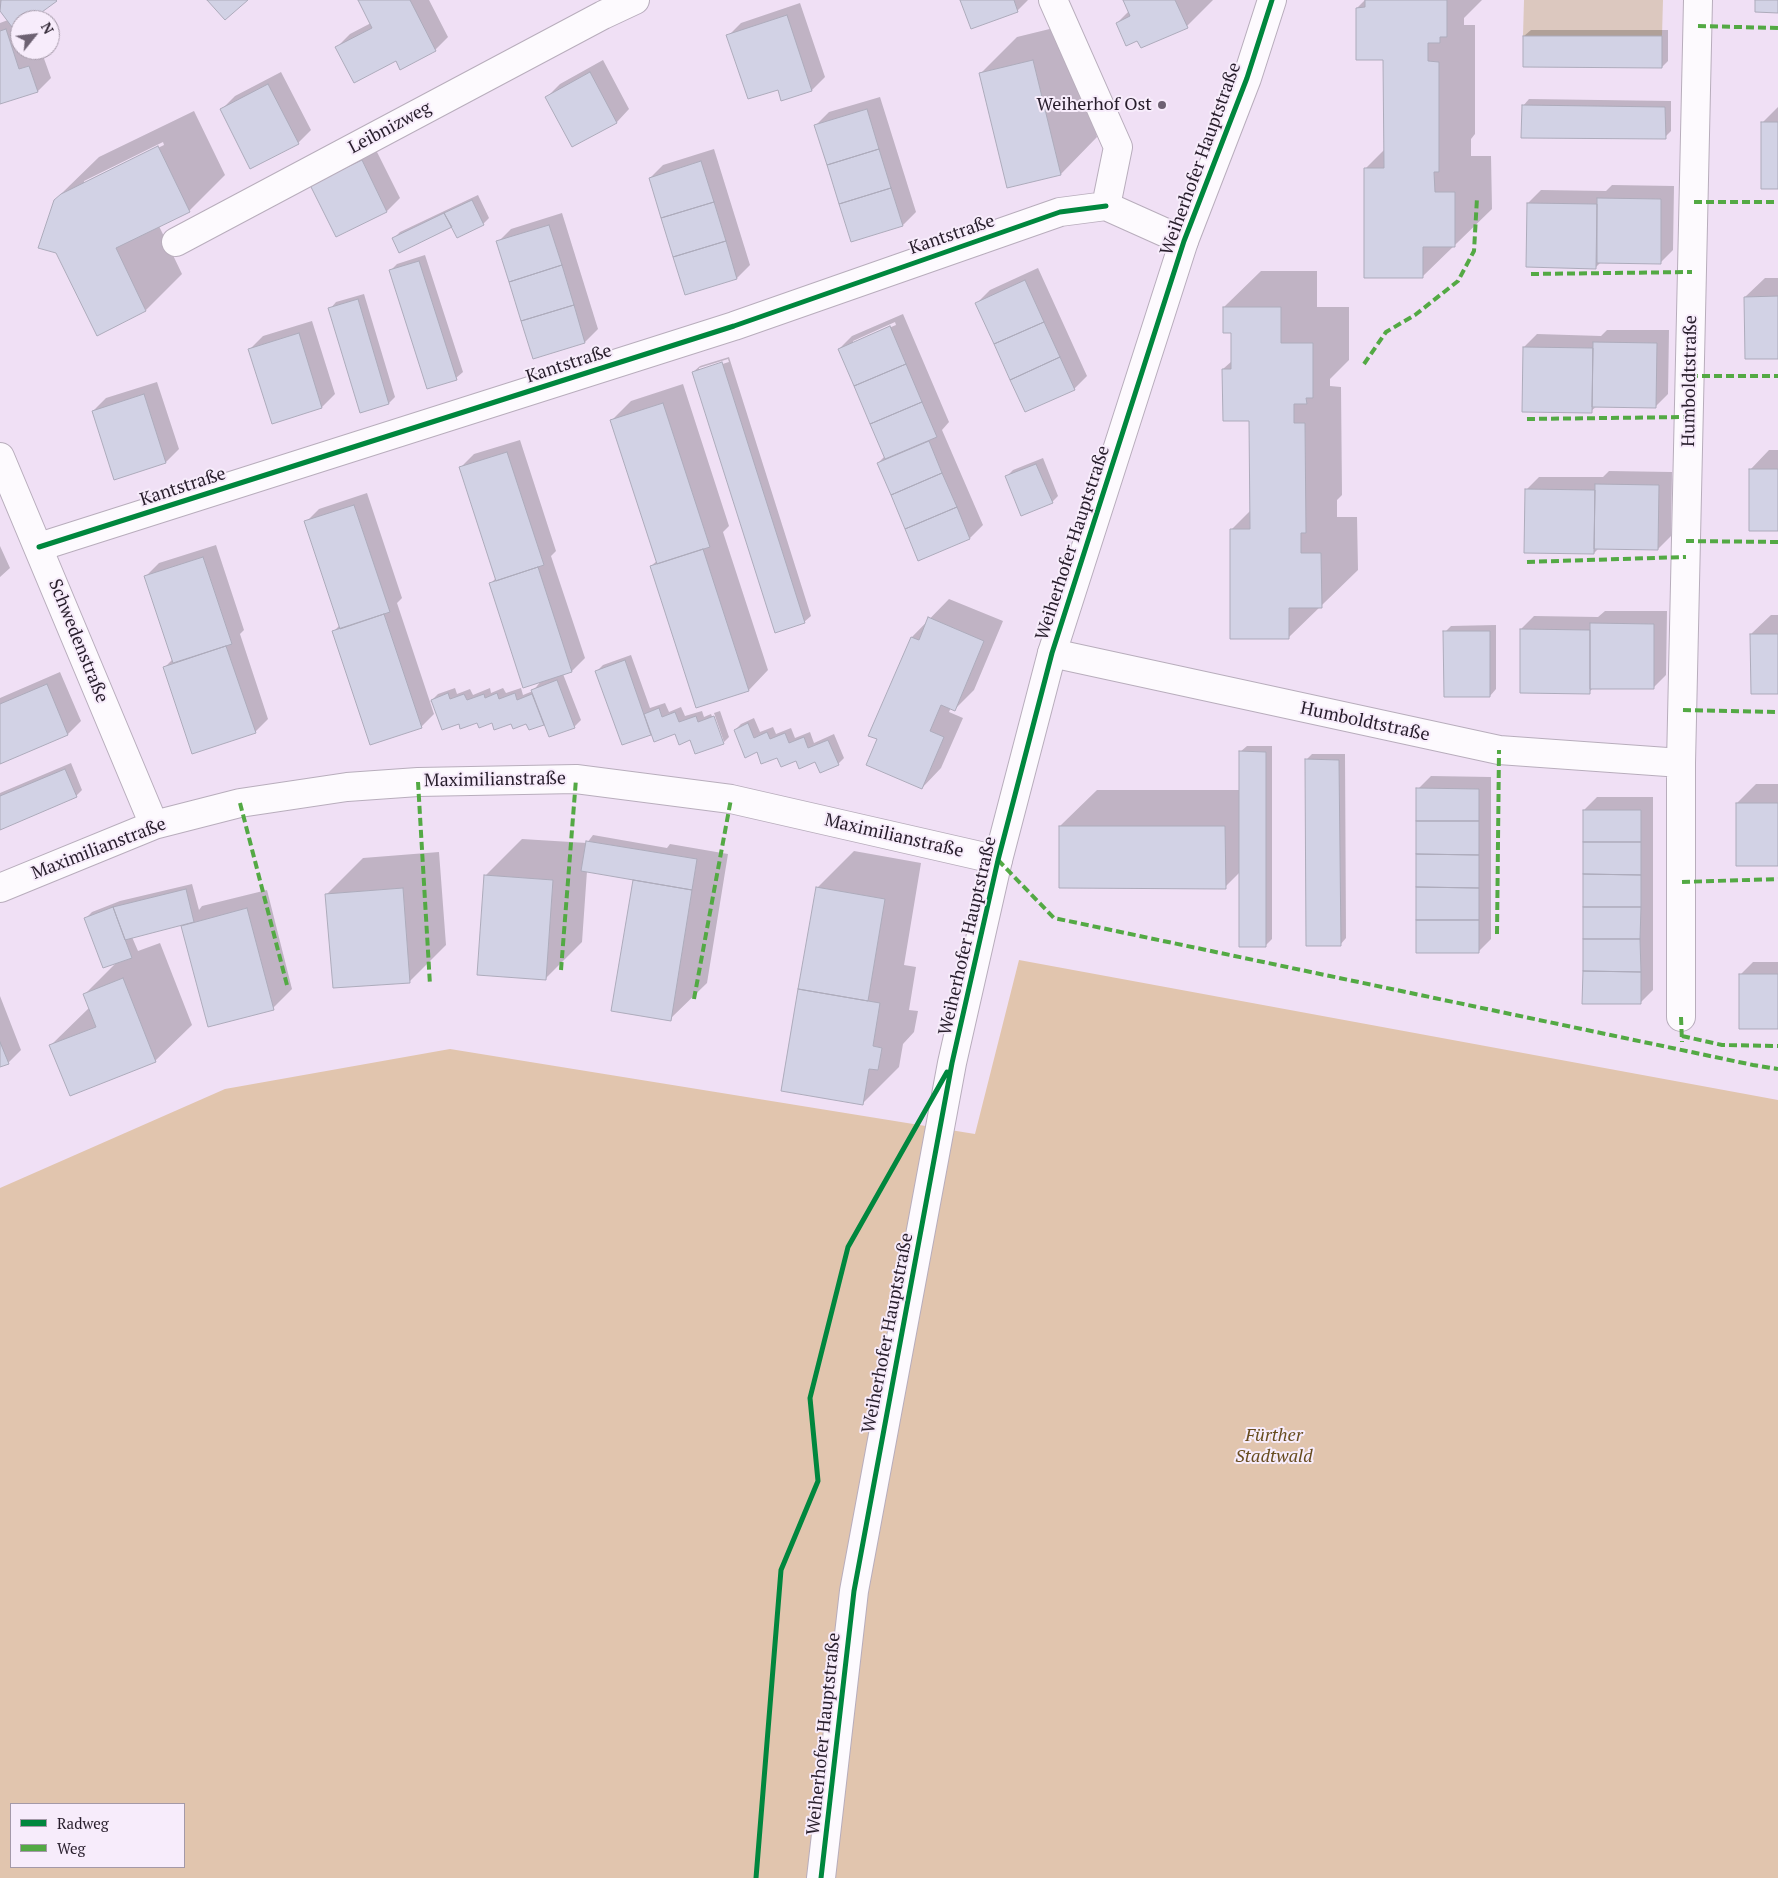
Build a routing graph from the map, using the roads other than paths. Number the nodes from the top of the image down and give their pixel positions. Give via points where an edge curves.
1 (635, 0) edge
2 (1053, 0) edge
3 (1272, 0) edge
4 (1698, 0) edge
5 (600, 7) edge
6 (1106, 206) junction
7 (1184, 241) junction
8 (176, 242) dead end
9 (0, 457) edge
10 (39, 547) junction
11 (1052, 653) junction
12 (1681, 763) junction
13 (154, 825) junction
14 (998, 860) junction
15 (0, 888) edge
16 (1681, 1017) dead end
17 (822, 1878) edge

1 - 5 street, Leibnizweg
2 - 6 street via 1118,147
3 - 7 street, Weiherhofer Hauptstraße via 1247,78
4 - 12 street, Humboldtstraße
5 - 8 street, Leibnizweg
6 - 7 street
6 - 10 street, Kantstraße via 1060,212 734,326
7 - 11 street, Weiherhofer Hauptstraße
9 - 10 street, Schwedenstraße
10 - 13 street, Schwedenstraße
11 - 12 street, Humboldtstraße via 1498,750
11 - 14 street, Weiherhofer Hauptstraße
12 - 16 street, Humboldtstraße
13 - 14 street, Maximilianstraße via 240,803 347,787 418,782 576,779 731,799
13 - 15 street, Maximilianstraße
14 - 17 street, Weiherhofer Hauptstraße via 952,1063 854,1591

